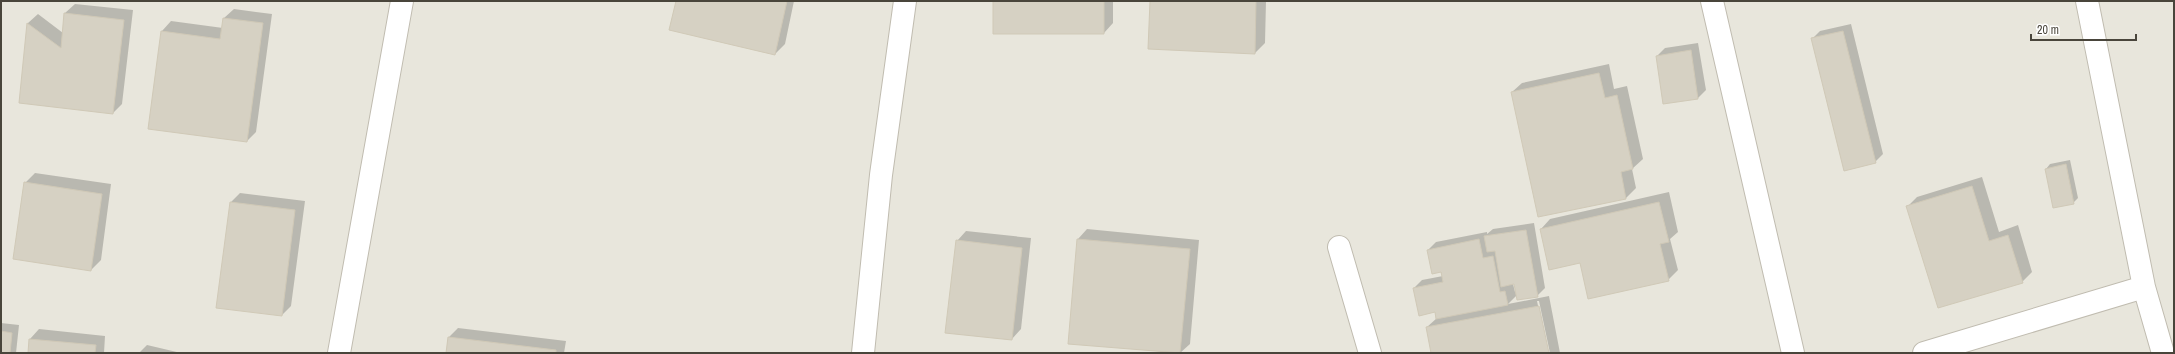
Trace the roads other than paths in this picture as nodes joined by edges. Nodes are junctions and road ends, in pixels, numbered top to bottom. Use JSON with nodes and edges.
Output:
{"nodes":[{"id":1,"x":402,"y":1,"type":"edge"},
{"id":2,"x":905,"y":1,"type":"edge"},
{"id":3,"x":1712,"y":1,"type":"edge"},
{"id":4,"x":2087,"y":1,"type":"edge"},
{"id":5,"x":1339,"y":247,"type":"dead end"},
{"id":6,"x":2144,"y":288,"type":"junction"},
{"id":7,"x":339,"y":353,"type":"edge"},
{"id":8,"x":863,"y":353,"type":"edge"},
{"id":9,"x":1370,"y":353,"type":"edge"},
{"id":10,"x":1793,"y":353,"type":"edge"},
{"id":11,"x":1924,"y":353,"type":"edge"},
{"id":12,"x":2163,"y":353,"type":"edge"}],
"edges":[{"from":1,"to":7,"type":"street"},
{"from":2,"to":8,"type":"street"},
{"from":3,"to":10,"type":"street"},
{"from":4,"to":6,"type":"street"},
{"from":5,"to":9,"type":"street"},
{"from":6,"to":11,"type":"street"},
{"from":6,"to":12,"type":"street"}]}
